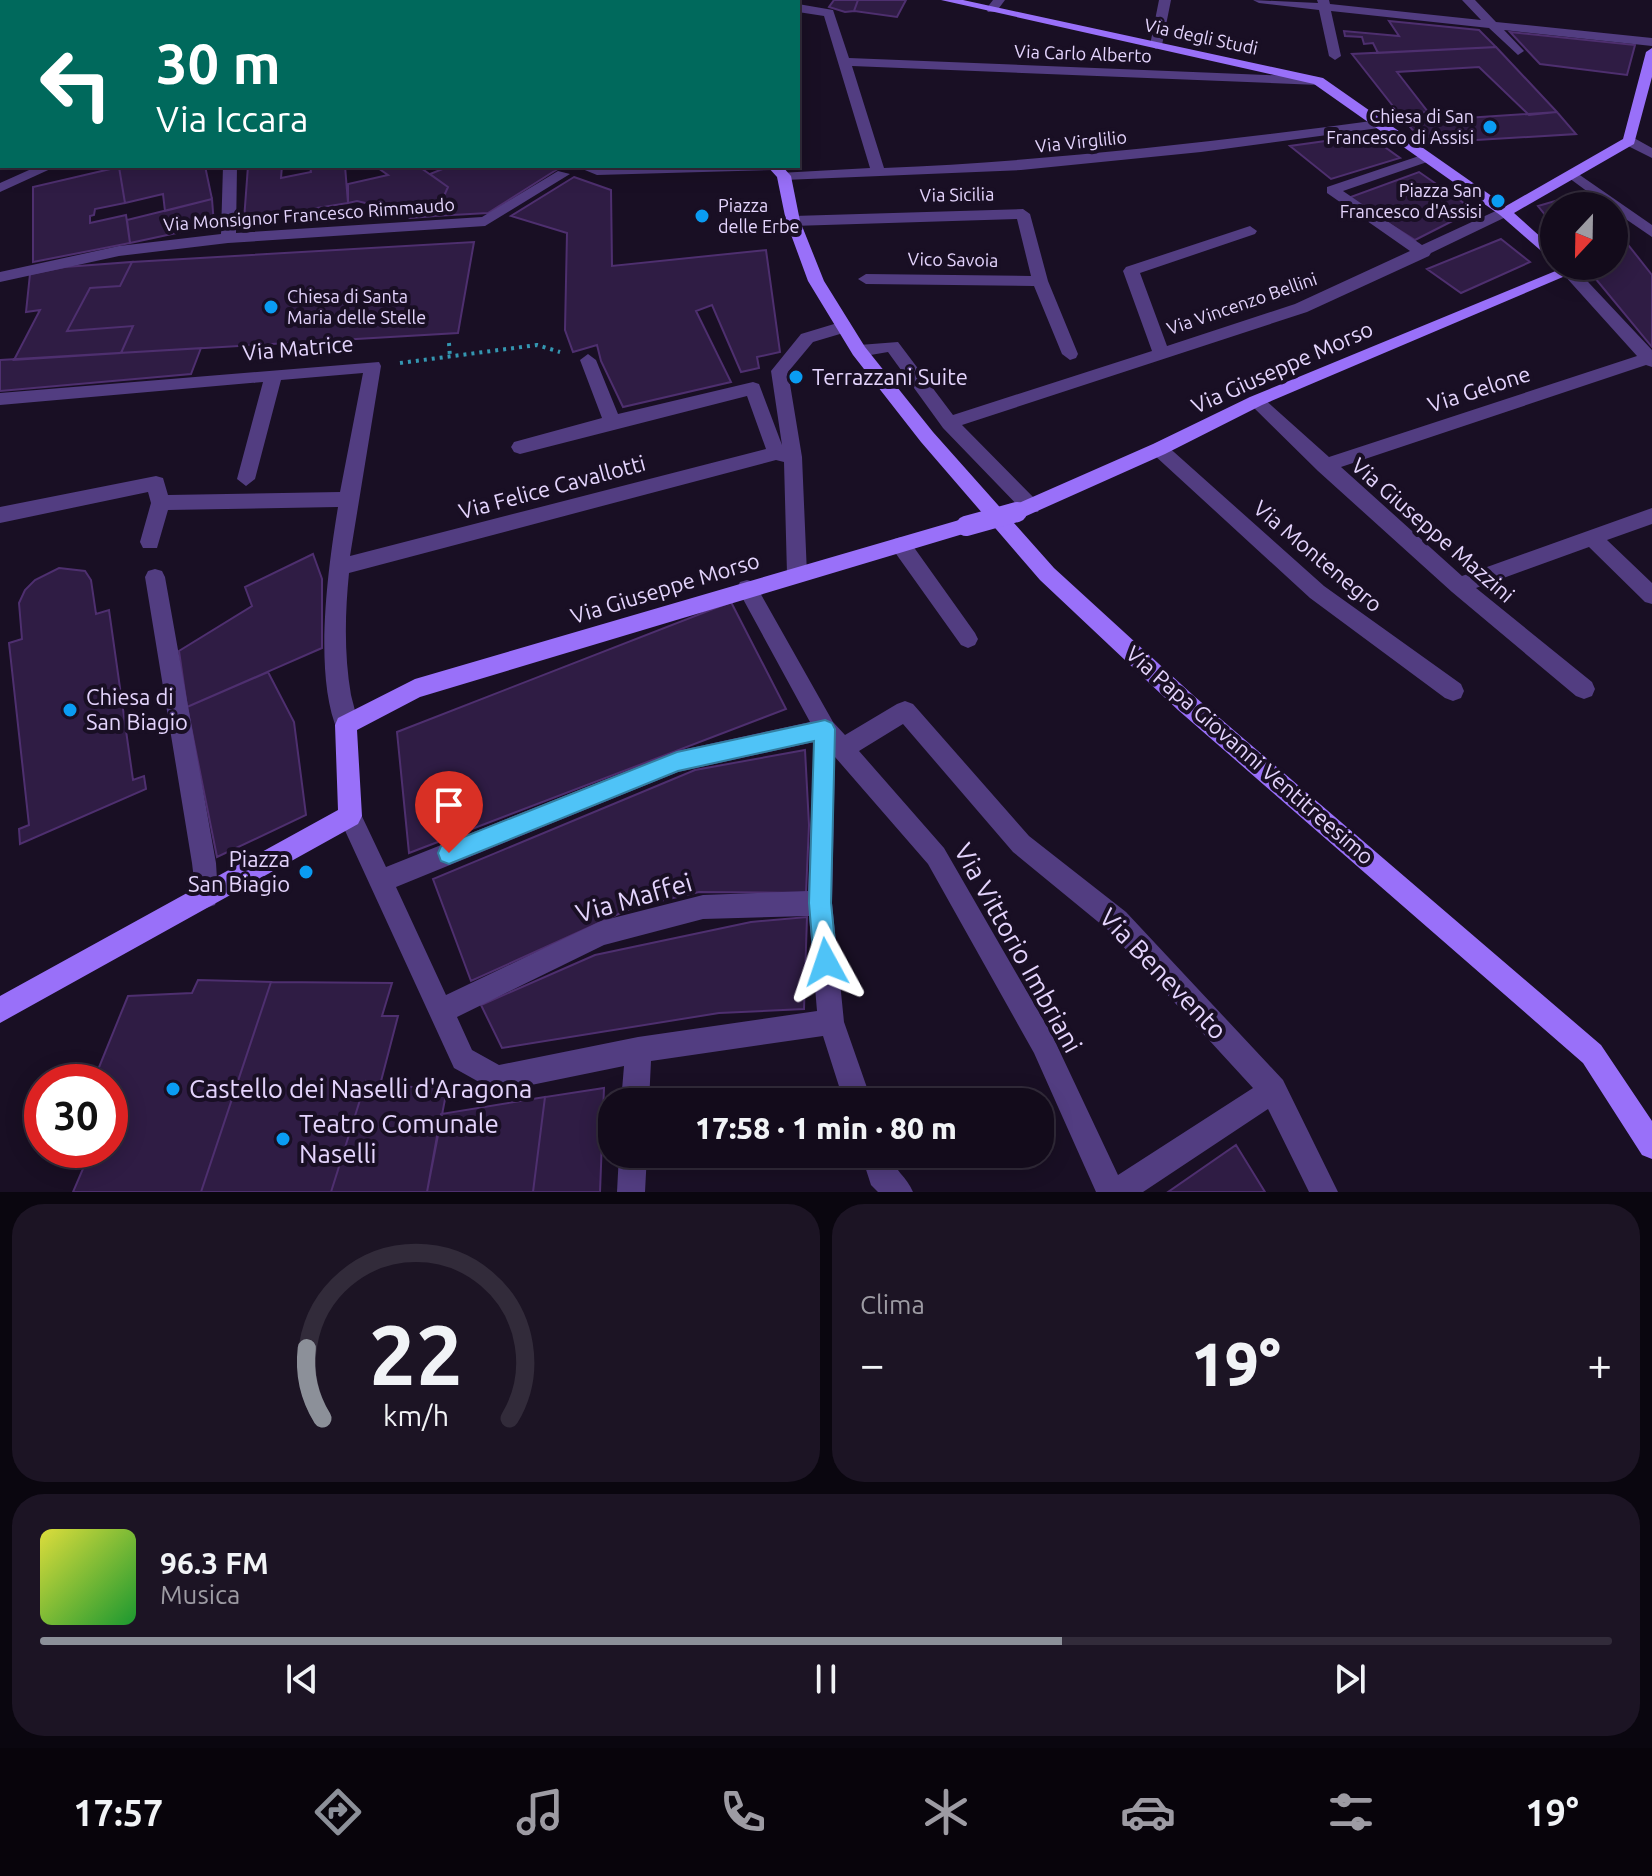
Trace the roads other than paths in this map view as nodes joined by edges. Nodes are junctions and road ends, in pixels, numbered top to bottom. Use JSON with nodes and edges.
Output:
{"nodes":[{"id":1,"x":947,"y":0,"type":"edge"},
{"id":2,"x":1165,"y":0,"type":"edge"},
{"id":3,"x":1259,"y":0,"type":"edge"},
{"id":4,"x":1468,"y":0,"type":"edge"},
{"id":5,"x":1324,"y":3,"type":"edge"},
{"id":6,"x":996,"y":4,"type":"edge"},
{"id":7,"x":800,"y":8,"type":"edge"},
{"id":8,"x":1491,"y":24,"type":"junction"},
{"id":9,"x":1652,"y":42,"type":"edge"},
{"id":10,"x":1156,"y":45,"type":"junction"},
{"id":11,"x":1518,"y":51,"type":"dead end"},
{"id":12,"x":1652,"y":52,"type":"edge"},
{"id":13,"x":1335,"y":56,"type":"dead end"},
{"id":14,"x":847,"y":62,"type":"junction"},
{"id":15,"x":1650,"y":71,"type":"edge"},
{"id":16,"x":1318,"y":81,"type":"junction"},
{"id":17,"x":1379,"y":124,"type":"junction"},
{"id":18,"x":1629,"y":141,"type":"junction"},
{"id":19,"x":1652,"y":154,"type":"edge"},
{"id":20,"x":1425,"y":158,"type":"junction"},
{"id":21,"x":44,"y":168,"type":"edge"},
{"id":22,"x":230,"y":168,"type":"edge"},
{"id":23,"x":588,"y":168,"type":"edge"},
{"id":24,"x":778,"y":170,"type":"edge"},
{"id":25,"x":878,"y":172,"type":"junction"},
{"id":26,"x":563,"y":174,"type":"dead end"},
{"id":27,"x":1574,"y":175,"type":"junction"},
{"id":28,"x":0,"y":188,"type":"edge"},
{"id":29,"x":1505,"y":212,"type":"junction"},
{"id":30,"x":793,"y":221,"type":"junction"},
{"id":31,"x":1250,"y":231,"type":"dead end"},
{"id":32,"x":1652,"y":232,"type":"edge"},
{"id":33,"x":228,"y":238,"type":"junction"},
{"id":34,"x":1540,"y":244,"type":"edge"},
{"id":35,"x":1424,"y":253,"type":"junction"},
{"id":36,"x":0,"y":277,"type":"edge"},
{"id":37,"x":866,"y":279,"type":"dead end"},
{"id":38,"x":1540,"y":279,"type":"edge"},
{"id":39,"x":1577,"y":280,"type":"edge"},
{"id":40,"x":1040,"y":281,"type":"junction"},
{"id":41,"x":844,"y":327,"type":"junction"},
{"id":42,"x":859,"y":351,"type":"junction"},
{"id":43,"x":1161,"y":352,"type":"junction"},
{"id":44,"x":1070,"y":354,"type":"dead end"},
{"id":45,"x":588,"y":360,"type":"road end"},
{"id":46,"x":1650,"y":360,"type":"edge"},
{"id":47,"x":274,"y":374,"type":"junction"},
{"id":48,"x":0,"y":399,"type":"edge"},
{"id":49,"x":1256,"y":401,"type":"junction"},
{"id":50,"x":612,"y":422,"type":"junction"},
{"id":51,"x":949,"y":423,"type":"junction"},
{"id":52,"x":520,"y":447,"type":"dead end"},
{"id":53,"x":1159,"y":449,"type":"junction"},
{"id":54,"x":785,"y":455,"type":"junction"},
{"id":55,"x":1324,"y":466,"type":"junction"},
{"id":56,"x":246,"y":479,"type":"dead end"},
{"id":57,"x":349,"y":499,"type":"junction"},
{"id":58,"x":160,"y":503,"type":"junction"},
{"id":59,"x":1024,"y":510,"type":"junction"},
{"id":60,"x":0,"y":515,"type":"edge"},
{"id":61,"x":1652,"y":516,"type":"edge"},
{"id":62,"x":1592,"y":538,"type":"junction"},
{"id":63,"x":150,"y":542,"type":"dead end"},
{"id":64,"x":901,"y":545,"type":"junction"},
{"id":65,"x":340,"y":567,"type":"junction"},
{"id":66,"x":797,"y":574,"type":"junction"},
{"id":67,"x":155,"y":577,"type":"dead end"},
{"id":68,"x":1459,"y":586,"type":"junction"},
{"id":69,"x":747,"y":588,"type":"junction"},
{"id":70,"x":1652,"y":596,"type":"edge"},
{"id":71,"x":968,"y":639,"type":"dead end"},
{"id":72,"x":1584,"y":689,"type":"dead end"},
{"id":73,"x":1453,"y":691,"type":"dead end"},
{"id":74,"x":346,"y":725,"type":"junction"},
{"id":75,"x":825,"y":729,"type":"junction"},
{"id":76,"x":842,"y":749,"type":"junction"},
{"id":77,"x":350,"y":816,"type":"junction"},
{"id":78,"x":381,"y":881,"type":"junction"},
{"id":79,"x":206,"y":896,"type":"junction"},
{"id":80,"x":820,"y":903,"type":"junction"},
{"id":81,"x":0,"y":1010,"type":"edge"},
{"id":82,"x":441,"y":1011,"type":"junction"},
{"id":83,"x":831,"y":1022,"type":"junction"},
{"id":84,"x":638,"y":1050,"type":"junction"},
{"id":85,"x":636,"y":1088,"type":"edge"},
{"id":86,"x":853,"y":1088,"type":"edge"},
{"id":87,"x":1273,"y":1090,"type":"junction"},
{"id":88,"x":1652,"y":1145,"type":"edge"},
{"id":89,"x":632,"y":1168,"type":"edge"},
{"id":90,"x":879,"y":1168,"type":"edge"},
{"id":91,"x":631,"y":1192,"type":"edge"},
{"id":92,"x":899,"y":1192,"type":"edge"},
{"id":93,"x":1111,"y":1192,"type":"edge"},
{"id":94,"x":1118,"y":1192,"type":"edge"},
{"id":95,"x":1324,"y":1192,"type":"edge"}],
"edges":[{"from":1,"to":6,"type":"street","name":"Via degli Studi"},
{"from":2,"to":10,"type":"street"},
{"from":3,"to":5,"type":"street"},
{"from":4,"to":8,"type":"street"},
{"from":5,"to":8,"type":"street"},
{"from":5,"to":13,"type":"street"},
{"from":6,"to":10,"type":"street","name":"Via degli Studi"},
{"from":7,"to":14,"type":"street"},
{"from":8,"to":9,"type":"street"},
{"from":8,"to":11,"type":"street"},
{"from":10,"to":16,"type":"street","name":"Via degli Studi"},
{"from":12,"to":15,"type":"street"},
{"from":14,"to":16,"type":"street","name":"Via Carlo Alberto"},
{"from":14,"to":25,"type":"street"},
{"from":15,"to":18,"type":"street"},
{"from":16,"to":17,"type":"street","name":"Via degli Studi"},
{"from":17,"to":20,"type":"street","name":"Via degli Studi"},
{"from":17,"to":25,"type":"street","name":"Via Virglilio"},
{"from":18,"to":19,"type":"street"},
{"from":18,"to":27,"type":"street"},
{"from":20,"to":29,"type":"street","name":"Via degli Studi"},
{"from":20,"to":35,"type":"street"},
{"from":21,"to":28,"type":"street"},
{"from":22,"to":33,"type":"street"},
{"from":23,"to":24,"type":"street"},
{"from":24,"to":25,"type":"street","name":"Via Virglilio"},
{"from":24,"to":30,"type":"street","name":"Via Papa Giovanni Ventitreesimo"},
{"from":26,"to":33,"type":"street","name":"Via Monsignor Francesco Rimmaudo"},
{"from":27,"to":29,"type":"street"},
{"from":27,"to":32,"type":"street"},
{"from":29,"to":34,"type":"street","name":"Via degli Studi"},
{"from":29,"to":35,"type":"street","name":"Via Vincenzo Bellini"},
{"from":30,"to":40,"type":"street","name":"Via Sicilia"},
{"from":30,"to":41,"type":"street","name":"Via Papa Giovanni Ventitreesimo"},
{"from":31,"to":43,"type":"street","name":"Via Vincenzo Bellini"},
{"from":33,"to":36,"type":"street","name":"Via Monsignor Francesco Rimmaudo"},
{"from":35,"to":43,"type":"street","name":"Via Vincenzo Bellini"},
{"from":37,"to":40,"type":"street","name":"Vico Savoia"},
{"from":38,"to":49,"type":"street","name":"Via Giuseppe Morso"},
{"from":39,"to":46,"type":"street"},
{"from":40,"to":44,"type":"street","name":"Via Sicilia"},
{"from":41,"to":42,"type":"street","name":"Via Papa Giovanni Ventitreesimo"},
{"from":41,"to":54,"type":"street"},
{"from":42,"to":51,"type":"street"},
{"from":42,"to":88,"type":"street","name":"Via Papa Giovanni Ventitreesimo"},
{"from":43,"to":51,"type":"street","name":"Via Vincenzo Bellini"},
{"from":45,"to":50,"type":"street"},
{"from":46,"to":55,"type":"street","name":"Via Gelone"},
{"from":47,"to":48,"type":"street","name":"Via Matrice"},
{"from":47,"to":56,"type":"street"},
{"from":47,"to":57,"type":"street","name":"Via Matrice"},
{"from":49,"to":53,"type":"street","name":"Via Giuseppe Morso"},
{"from":49,"to":55,"type":"street","name":"Via Giuseppe Mazzini"},
{"from":50,"to":52,"type":"street"},
{"from":50,"to":54,"type":"street"},
{"from":51,"to":59,"type":"street"},
{"from":53,"to":59,"type":"street","name":"Via Giuseppe Morso"},
{"from":53,"to":73,"type":"street","name":"Via Montenegro"},
{"from":54,"to":65,"type":"street","name":"Via Felice Cavallotti"},
{"from":54,"to":66,"type":"street"},
{"from":55,"to":68,"type":"street","name":"Via Giuseppe Mazzini"},
{"from":57,"to":58,"type":"street"},
{"from":57,"to":65,"type":"street"},
{"from":58,"to":60,"type":"street"},
{"from":58,"to":63,"type":"street"},
{"from":59,"to":64,"type":"street","name":"Via Giuseppe Morso","bridge":true},
{"from":61,"to":62,"type":"street"},
{"from":62,"to":68,"type":"street"},
{"from":62,"to":70,"type":"street"},
{"from":64,"to":66,"type":"street","name":"Via Giuseppe Morso"},
{"from":64,"to":71,"type":"street"},
{"from":65,"to":74,"type":"street"},
{"from":66,"to":69,"type":"street","name":"Via Giuseppe Morso"},
{"from":67,"to":79,"type":"street"},
{"from":68,"to":72,"type":"street","name":"Via Giuseppe Mazzini"},
{"from":69,"to":74,"type":"street","name":"Via Giuseppe Morso"},
{"from":69,"to":75,"type":"street","name":"Via Vittorio Imbriani"},
{"from":74,"to":77,"type":"street"},
{"from":75,"to":76,"type":"street","name":"Via Vittorio Imbriani"},
{"from":75,"to":78,"type":"street"},
{"from":75,"to":80,"type":"street"},
{"from":76,"to":87,"type":"street","name":"Via Benevento"},
{"from":76,"to":93,"type":"street","name":"Via Vittorio Imbriani"},
{"from":77,"to":78,"type":"street"},
{"from":77,"to":79,"type":"street"},
{"from":78,"to":82,"type":"street"},
{"from":79,"to":81,"type":"street"},
{"from":80,"to":82,"type":"street","name":"Via Maffei"},
{"from":80,"to":83,"type":"street"},
{"from":82,"to":84,"type":"street"},
{"from":83,"to":84,"type":"street"},
{"from":83,"to":86,"type":"street"},
{"from":84,"to":85,"type":"street"},
{"from":87,"to":94,"type":"street"},
{"from":87,"to":95,"type":"street"},
{"from":89,"to":91,"type":"street"},
{"from":90,"to":92,"type":"street"}]}
